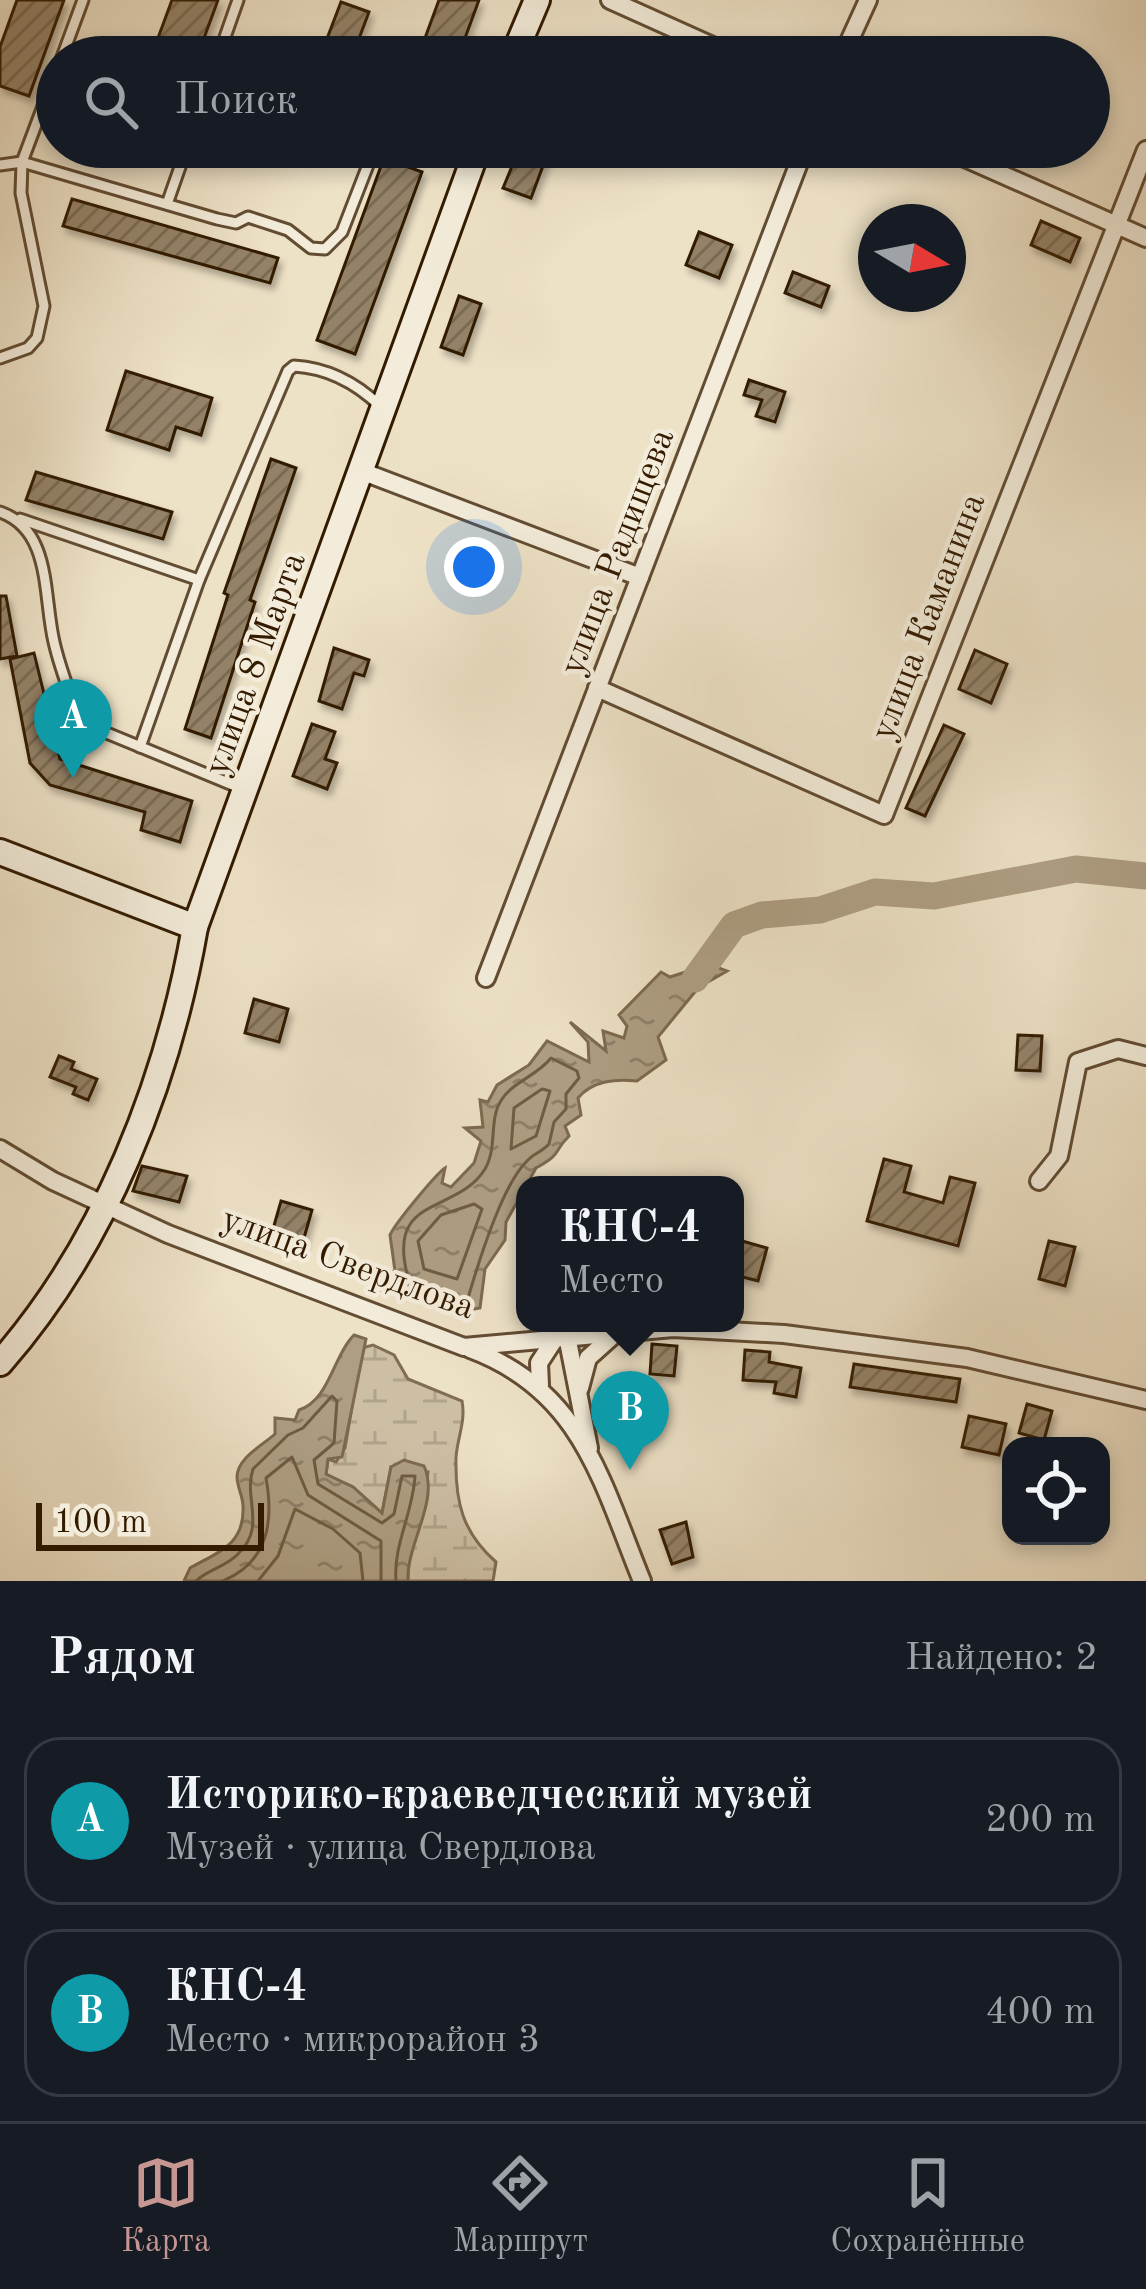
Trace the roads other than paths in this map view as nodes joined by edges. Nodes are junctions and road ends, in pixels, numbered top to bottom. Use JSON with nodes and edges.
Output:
{"nodes":[{"id":1,"x":83,"y":0,"type":"edge"},
{"id":2,"x":238,"y":0,"type":"edge"},
{"id":3,"x":537,"y":0,"type":"edge"},
{"id":4,"x":610,"y":0,"type":"edge"},
{"id":5,"x":868,"y":0,"type":"edge"},
{"id":6,"x":70,"y":36,"type":"edge"},
{"id":7,"x":225,"y":36,"type":"edge"},
{"id":8,"x":522,"y":36,"type":"edge"},
{"id":9,"x":690,"y":36,"type":"edge"},
{"id":10,"x":852,"y":36,"type":"edge"},
{"id":11,"x":36,"y":125,"type":"edge"},
{"id":12,"x":1146,"y":150,"type":"edge"},
{"id":13,"x":22,"y":162,"type":"junction"},
{"id":14,"x":0,"y":165,"type":"edge"},
{"id":15,"x":36,"y":166,"type":"edge"},
{"id":16,"x":43,"y":168,"type":"edge"},
{"id":17,"x":180,"y":168,"type":"edge"},
{"id":18,"x":367,"y":168,"type":"edge"},
{"id":19,"x":470,"y":168,"type":"edge"},
{"id":20,"x":797,"y":168,"type":"edge"},
{"id":21,"x":987,"y":168,"type":"edge"},
{"id":22,"x":167,"y":204,"type":"junction"},
{"id":23,"x":1114,"y":224,"type":"junction"},
{"id":24,"x":1146,"y":238,"type":"edge"},
{"id":25,"x":0,"y":358,"type":"edge"},
{"id":26,"x":383,"y":409,"type":"junction"},
{"id":27,"x":361,"y":471,"type":"junction"},
{"id":28,"x":0,"y":512,"type":"edge"},
{"id":29,"x":20,"y":519,"type":"junction"},
{"id":30,"x":640,"y":577,"type":"junction"},
{"id":31,"x":199,"y":580,"type":"junction"},
{"id":32,"x":598,"y":688,"type":"junction"},
{"id":33,"x":140,"y":747,"type":"junction"},
{"id":34,"x":246,"y":790,"type":"junction"},
{"id":35,"x":0,"y":852,"type":"edge"},
{"id":36,"x":195,"y":927,"type":"junction"},
{"id":37,"x":486,"y":979,"type":"dead end"},
{"id":38,"x":1146,"y":1056,"type":"edge"},
{"id":39,"x":0,"y":1149,"type":"edge"},
{"id":40,"x":1039,"y":1181,"type":"dead end"},
{"id":41,"x":104,"y":1206,"type":"junction"},
{"id":42,"x":608,"y":1332,"type":"edge"},
{"id":43,"x":618,"y":1332,"type":"edge"},
{"id":44,"x":724,"y":1332,"type":"edge"},
{"id":45,"x":562,"y":1336,"type":"junction"},
{"id":46,"x":464,"y":1346,"type":"junction"},
{"id":47,"x":0,"y":1363,"type":"edge"},
{"id":48,"x":540,"y":1385,"type":"junction"},
{"id":49,"x":578,"y":1394,"type":"junction"},
{"id":50,"x":1146,"y":1400,"type":"edge"},
{"id":51,"x":590,"y":1455,"type":"junction"},
{"id":52,"x":642,"y":1581,"type":"edge"}],
"edges":[{"from":1,"to":6,"type":"lane"},
{"from":2,"to":7,"type":"lane"},
{"from":3,"to":8,"type":"street"},
{"from":4,"to":9,"type":"street"},
{"from":5,"to":10,"type":"street"},
{"from":11,"to":13,"type":"lane"},
{"from":12,"to":23,"type":"street","name":"улица Каманина"},
{"from":13,"to":14,"type":"lane"},
{"from":13,"to":15,"type":"lane"},
{"from":13,"to":25,"type":"lane"},
{"from":16,"to":22,"type":"lane"},
{"from":17,"to":22,"type":"lane"},
{"from":18,"to":22,"type":"lane"},
{"from":19,"to":26,"type":"street","name":"улица 8 Марта"},
{"from":20,"to":30,"type":"street","name":"улица Радищева"},
{"from":21,"to":23,"type":"street"},
{"from":23,"to":24,"type":"street"},
{"from":23,"to":32,"type":"street","name":"улица Каманина"},
{"from":26,"to":27,"type":"street","name":"улица 8 Марта"},
{"from":26,"to":31,"type":"lane"},
{"from":27,"to":30,"type":"street"},
{"from":27,"to":34,"type":"street","name":"улица 8 Марта"},
{"from":28,"to":29,"type":"lane"},
{"from":29,"to":31,"type":"lane"},
{"from":29,"to":33,"type":"lane"},
{"from":30,"to":32,"type":"street","name":"улица Радищева"},
{"from":31,"to":33,"type":"lane"},
{"from":32,"to":37,"type":"street","name":"улица Радищева"},
{"from":33,"to":34,"type":"lane"},
{"from":34,"to":36,"type":"street","name":"улица 8 Марта"},
{"from":35,"to":36,"type":"street"},
{"from":36,"to":41,"type":"street","name":"улица 8 Марта"},
{"from":38,"to":40,"type":"street"},
{"from":39,"to":41,"type":"street","name":"улица Свердлова"},
{"from":41,"to":46,"type":"street","name":"улица Свердлова"},
{"from":41,"to":47,"type":"street","name":"улица 8 Марта"},
{"from":42,"to":45,"type":"street","name":"улица Свердлова"},
{"from":43,"to":49,"type":"street"},
{"from":44,"to":50,"type":"street","name":"улица Свердлова"},
{"from":45,"to":46,"type":"street","name":"улица Свердлова"},
{"from":45,"to":48,"type":"street"},
{"from":45,"to":49,"type":"street"},
{"from":46,"to":48,"type":"street"},
{"from":48,"to":51,"type":"street"},
{"from":49,"to":51,"type":"street"},
{"from":51,"to":52,"type":"street"}]}
